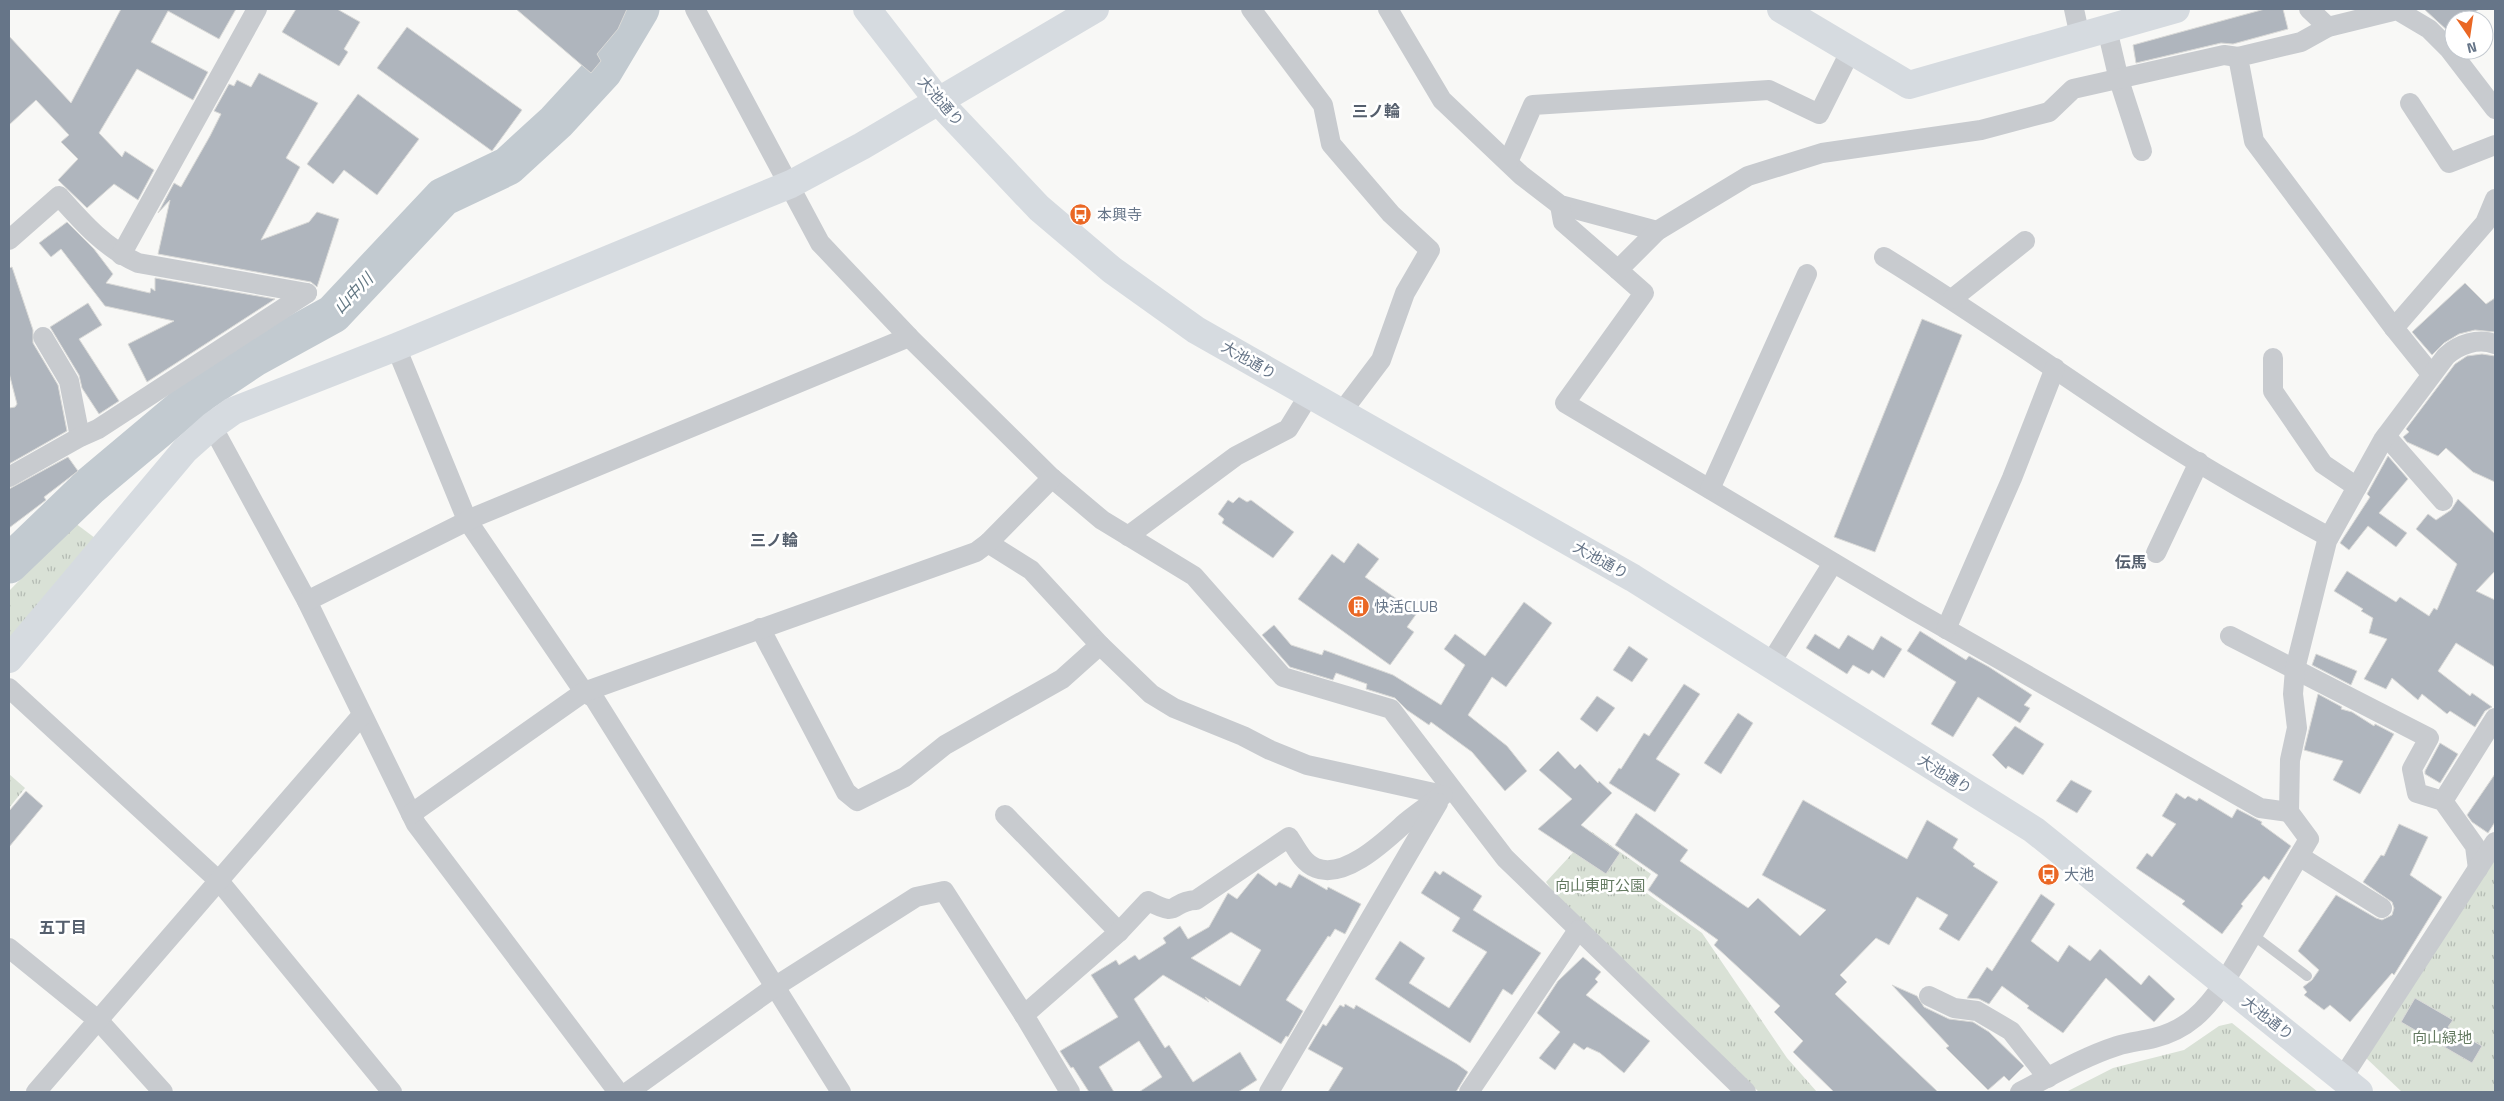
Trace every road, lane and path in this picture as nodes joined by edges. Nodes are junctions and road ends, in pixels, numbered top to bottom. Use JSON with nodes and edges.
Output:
{"nodes":[{"id":1,"x":257,"y":9,"type":"edge"},
{"id":2,"x":695,"y":9,"type":"edge"},
{"id":3,"x":1095,"y":9,"type":"edge"},
{"id":4,"x":1251,"y":9,"type":"edge"},
{"id":5,"x":1388,"y":9,"type":"edge"},
{"id":6,"x":1781,"y":9,"type":"edge"},
{"id":7,"x":2074,"y":9,"type":"edge"},
{"id":8,"x":2176,"y":9,"type":"edge"},
{"id":9,"x":2309,"y":9,"type":"edge"},
{"id":10,"x":874,"y":12,"type":"edge"},
{"id":11,"x":2328,"y":27,"type":"junction"},
{"id":12,"x":2107,"y":29,"type":"junction"},
{"id":13,"x":2080,"y":37,"type":"junction"},
{"id":14,"x":1851,"y":50,"type":"junction"},
{"id":15,"x":2238,"y":57,"type":"junction"},
{"id":16,"x":2119,"y":80,"type":"junction"},
{"id":17,"x":939,"y":102,"type":"junction"},
{"id":18,"x":2410,"y":103,"type":"dead end"},
{"id":19,"x":2495,"y":109,"type":"edge"},
{"id":20,"x":2495,"y":145,"type":"edge"},
{"id":21,"x":2142,"y":152,"type":"dead end"},
{"id":22,"x":1508,"y":162,"type":"junction"},
{"id":23,"x":791,"y":184,"type":"junction"},
{"id":24,"x":2495,"y":199,"type":"edge"},
{"id":25,"x":1560,"y":205,"type":"junction"},
{"id":26,"x":1657,"y":231,"type":"junction"},
{"id":27,"x":9,"y":240,"type":"edge"},
{"id":28,"x":2024,"y":241,"type":"dead end"},
{"id":29,"x":121,"y":255,"type":"junction"},
{"id":30,"x":1884,"y":257,"type":"dead end"},
{"id":31,"x":1618,"y":270,"type":"junction"},
{"id":32,"x":1808,"y":274,"type":"dead end"},
{"id":33,"x":1952,"y":299,"type":"junction"},
{"id":34,"x":2394,"y":328,"type":"junction"},
{"id":35,"x":43,"y":337,"type":"dead end"},
{"id":36,"x":909,"y":337,"type":"junction"},
{"id":37,"x":2495,"y":344,"type":"edge"},
{"id":38,"x":396,"y":347,"type":"junction"},
{"id":39,"x":2273,"y":358,"type":"dead end"},
{"id":40,"x":2055,"y":368,"type":"junction"},
{"id":41,"x":2431,"y":374,"type":"junction"},
{"id":42,"x":1309,"y":395,"type":"junction"},
{"id":43,"x":1340,"y":413,"type":"junction"},
{"id":44,"x":212,"y":426,"type":"junction"},
{"id":45,"x":80,"y":436,"type":"junction"},
{"id":46,"x":2386,"y":436,"type":"junction"},
{"id":47,"x":2199,"y":462,"type":"junction"},
{"id":48,"x":9,"y":477,"type":"edge"},
{"id":49,"x":1052,"y":478,"type":"junction"},
{"id":50,"x":2357,"y":487,"type":"junction"},
{"id":51,"x":1710,"y":489,"type":"junction"},
{"id":52,"x":2443,"y":501,"type":"dead end"},
{"id":53,"x":467,"y":520,"type":"junction"},
{"id":54,"x":1128,"y":536,"type":"junction"},
{"id":55,"x":2329,"y":537,"type":"junction"},
{"id":56,"x":988,"y":544,"type":"junction"},
{"id":57,"x":2156,"y":553,"type":"dead end"},
{"id":58,"x":1833,"y":562,"type":"junction"},
{"id":59,"x":307,"y":601,"type":"junction"},
{"id":60,"x":760,"y":628,"type":"junction"},
{"id":61,"x":1946,"y":629,"type":"junction"},
{"id":62,"x":2230,"y":636,"type":"dead end"},
{"id":63,"x":1100,"y":645,"type":"junction"},
{"id":64,"x":9,"y":659,"type":"edge"},
{"id":65,"x":1770,"y":664,"type":"junction"},
{"id":66,"x":2295,"y":669,"type":"junction"},
{"id":67,"x":9,"y":688,"type":"edge"},
{"id":68,"x":584,"y":692,"type":"junction"},
{"id":69,"x":362,"y":715,"type":"junction"},
{"id":70,"x":2495,"y":718,"type":"edge"},
{"id":71,"x":1451,"y":797,"type":"junction"},
{"id":72,"x":2443,"y":801,"type":"junction"},
{"id":73,"x":2288,"y":812,"type":"junction"},
{"id":74,"x":411,"y":814,"type":"junction"},
{"id":75,"x":1005,"y":815,"type":"dead end"},
{"id":76,"x":2495,"y":842,"type":"edge"},
{"id":77,"x":2299,"y":856,"type":"junction"},
{"id":78,"x":2478,"y":869,"type":"junction"},
{"id":79,"x":219,"y":881,"type":"junction"},
{"id":80,"x":2382,"y":908,"type":"dead end"},
{"id":81,"x":1578,"y":930,"type":"junction"},
{"id":82,"x":1119,"y":932,"type":"junction"},
{"id":83,"x":2253,"y":934,"type":"junction"},
{"id":84,"x":9,"y":948,"type":"edge"},
{"id":85,"x":2307,"y":976,"type":"dead end"},
{"id":86,"x":2224,"y":983,"type":"junction"},
{"id":87,"x":776,"y":986,"type":"junction"},
{"id":88,"x":1929,"y":996,"type":"dead end"},
{"id":89,"x":1024,"y":1016,"type":"junction"},
{"id":90,"x":98,"y":1021,"type":"junction"},
{"id":91,"x":2048,"y":1078,"type":"junction"},
{"id":92,"x":2351,"y":1085,"type":"edge"},
{"id":93,"x":1742,"y":1091,"type":"edge"},
{"id":94,"x":36,"y":1092,"type":"edge"},
{"id":95,"x":163,"y":1092,"type":"edge"},
{"id":96,"x":392,"y":1092,"type":"edge"},
{"id":97,"x":618,"y":1092,"type":"edge"},
{"id":98,"x":628,"y":1092,"type":"edge"},
{"id":99,"x":841,"y":1092,"type":"edge"},
{"id":100,"x":1070,"y":1092,"type":"edge"},
{"id":101,"x":1269,"y":1092,"type":"edge"},
{"id":102,"x":1470,"y":1092,"type":"edge"},
{"id":103,"x":2020,"y":1092,"type":"edge"}],
"edges":[{"from":1,"to":29,"type":"street"},
{"from":2,"to":23,"type":"street"},
{"from":3,"to":17,"type":"street"},
{"from":4,"to":43,"type":"street"},
{"from":5,"to":22,"type":"street"},
{"from":6,"to":14,"type":"street"},
{"from":7,"to":13,"type":"street"},
{"from":8,"to":12,"type":"street"},
{"from":9,"to":11,"type":"street"},
{"from":10,"to":17,"type":"street","name":"大池通り"},
{"from":11,"to":15,"type":"street"},
{"from":11,"to":19,"type":"street"},
{"from":12,"to":13,"type":"street"},
{"from":12,"to":16,"type":"street"},
{"from":13,"to":14,"type":"street"},
{"from":14,"to":22,"type":"street"},
{"from":15,"to":16,"type":"street"},
{"from":15,"to":34,"type":"street"},
{"from":16,"to":21,"type":"street"},
{"from":16,"to":26,"type":"street"},
{"from":17,"to":23,"type":"street"},
{"from":17,"to":42,"type":"street","name":"大池通り"},
{"from":18,"to":20,"type":"street"},
{"from":22,"to":25,"type":"street"},
{"from":23,"to":36,"type":"street"},
{"from":23,"to":38,"type":"street"},
{"from":24,"to":34,"type":"street"},
{"from":25,"to":26,"type":"street"},
{"from":25,"to":31,"type":"street"},
{"from":26,"to":31,"type":"street"},
{"from":27,"to":29,"type":"street"},
{"from":28,"to":33,"type":"street"},
{"from":29,"to":45,"type":"street"},
{"from":30,"to":33,"type":"street"},
{"from":31,"to":51,"type":"street"},
{"from":32,"to":51,"type":"street"},
{"from":33,"to":40,"type":"street"},
{"from":34,"to":41,"type":"street"},
{"from":35,"to":45,"type":"street"},
{"from":36,"to":49,"type":"street"},
{"from":36,"to":53,"type":"street"},
{"from":37,"to":41,"type":"street"},
{"from":38,"to":44,"type":"street"},
{"from":38,"to":53,"type":"street"},
{"from":39,"to":50,"type":"street"},
{"from":40,"to":47,"type":"street"},
{"from":40,"to":61,"type":"street"},
{"from":41,"to":46,"type":"street"},
{"from":42,"to":43,"type":"street","name":"大池通り"},
{"from":42,"to":54,"type":"street"},
{"from":43,"to":65,"type":"street","name":"大池通り"},
{"from":44,"to":59,"type":"street"},
{"from":44,"to":64,"type":"street"},
{"from":45,"to":48,"type":"street"},
{"from":46,"to":50,"type":"street"},
{"from":46,"to":52,"type":"street"},
{"from":47,"to":55,"type":"street"},
{"from":47,"to":57,"type":"street"},
{"from":49,"to":54,"type":"street"},
{"from":49,"to":56,"type":"street"},
{"from":50,"to":55,"type":"street"},
{"from":51,"to":58,"type":"street"},
{"from":53,"to":59,"type":"street"},
{"from":53,"to":68,"type":"street"},
{"from":54,"to":71,"type":"street"},
{"from":55,"to":66,"type":"street"},
{"from":56,"to":60,"type":"street"},
{"from":56,"to":63,"type":"street"},
{"from":58,"to":61,"type":"street"},
{"from":58,"to":65,"type":"street"},
{"from":59,"to":69,"type":"street"},
{"from":60,"to":63,"type":"street"},
{"from":60,"to":68,"type":"street"},
{"from":61,"to":73,"type":"street"},
{"from":62,"to":66,"type":"street"},
{"from":63,"to":71,"type":"street"},
{"from":65,"to":86,"type":"street","name":"大池通り"},
{"from":66,"to":72,"type":"street"},
{"from":66,"to":73,"type":"street"},
{"from":67,"to":79,"type":"street"},
{"from":68,"to":74,"type":"street"},
{"from":68,"to":87,"type":"street"},
{"from":69,"to":74,"type":"street"},
{"from":69,"to":79,"type":"street"},
{"from":70,"to":72,"type":"street"},
{"from":71,"to":81,"type":"street"},
{"from":71,"to":82,"type":"street"},
{"from":71,"to":101,"type":"street"},
{"from":72,"to":78,"type":"street"},
{"from":73,"to":77,"type":"street"},
{"from":74,"to":97,"type":"street"},
{"from":75,"to":82,"type":"street"},
{"from":76,"to":78,"type":"street"},
{"from":77,"to":80,"type":"street"},
{"from":77,"to":83,"type":"street"},
{"from":78,"to":92,"type":"street"},
{"from":79,"to":90,"type":"street"},
{"from":79,"to":96,"type":"street"},
{"from":81,"to":93,"type":"street"},
{"from":81,"to":102,"type":"street"},
{"from":82,"to":89,"type":"street"},
{"from":83,"to":85,"type":"lane"},
{"from":83,"to":86,"type":"street"},
{"from":84,"to":90,"type":"street"},
{"from":86,"to":91,"type":"street"},
{"from":86,"to":92,"type":"street","name":"大池通り"},
{"from":87,"to":89,"type":"street"},
{"from":87,"to":98,"type":"street"},
{"from":87,"to":99,"type":"street"},
{"from":88,"to":91,"type":"street"},
{"from":89,"to":100,"type":"street"},
{"from":90,"to":94,"type":"street"},
{"from":90,"to":95,"type":"street"},
{"from":91,"to":103,"type":"street"}]}
